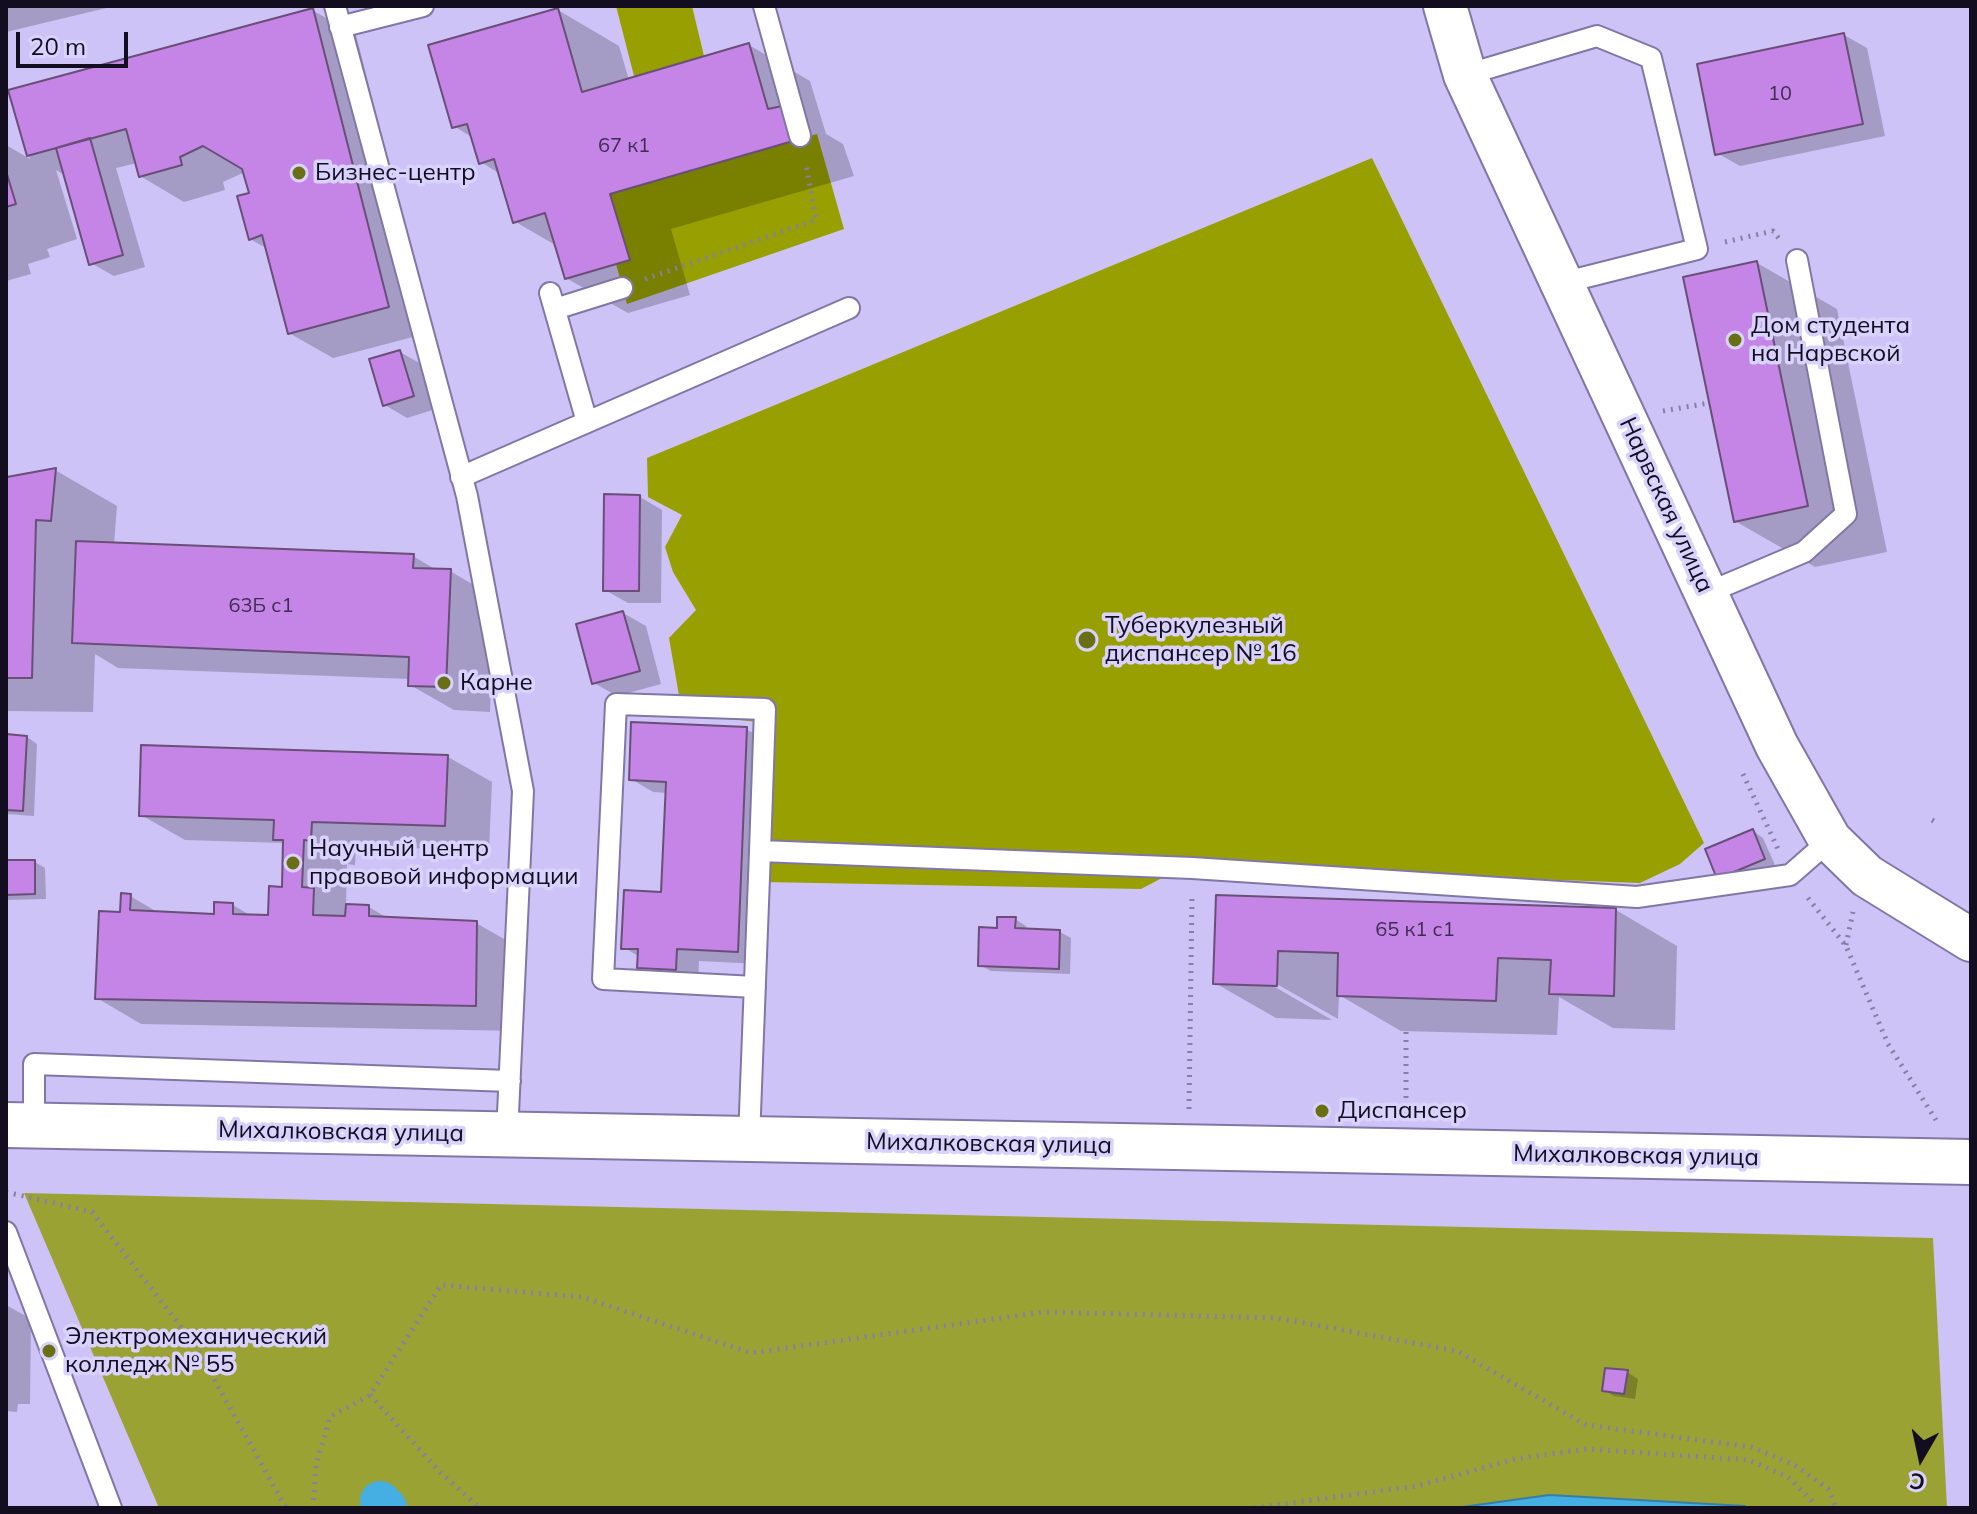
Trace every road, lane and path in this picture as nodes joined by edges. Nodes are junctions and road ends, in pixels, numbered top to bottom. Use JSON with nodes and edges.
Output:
{"nodes":[{"id":1,"x":335,"y":6,"type":"edge"},
{"id":2,"x":423,"y":6,"type":"edge"},
{"id":3,"x":764,"y":6,"type":"edge"},
{"id":4,"x":1445,"y":6,"type":"edge"},
{"id":5,"x":340,"y":27,"type":"junction"},
{"id":6,"x":1465,"y":75,"type":"junction"},
{"id":7,"x":800,"y":136,"type":"joint"},
{"id":8,"x":1773,"y":231,"type":"dead end"},
{"id":9,"x":1697,"y":249,"type":"junction"},
{"id":10,"x":1797,"y":260,"type":"dead end"},
{"id":11,"x":1562,"y":283,"type":"junction"},
{"id":12,"x":622,"y":288,"type":"joint"},
{"id":13,"x":849,"y":308,"type":"dead end"},
{"id":14,"x":1709,"y":403,"type":"dead end"},
{"id":15,"x":1658,"y":412,"type":"dead end"},
{"id":16,"x":587,"y":422,"type":"junction"},
{"id":17,"x":461,"y":477,"type":"junction"},
{"id":18,"x":1707,"y":593,"type":"junction"},
{"id":19,"x":1932,"y":820,"type":"dead end"},
{"id":20,"x":1939,"y":824,"type":"dead end"},
{"id":21,"x":1830,"y":840,"type":"junction"},
{"id":22,"x":760,"y":851,"type":"junction"},
{"id":23,"x":1192,"y":868,"type":"junction"},
{"id":24,"x":1971,"y":940,"type":"edge"},
{"id":25,"x":755,"y":987,"type":"junction"},
{"id":26,"x":1406,"y":1032,"type":"dead end"},
{"id":27,"x":510,"y":1081,"type":"junction"},
{"id":28,"x":1189,"y":1110,"type":"dead end"},
{"id":29,"x":1406,"y":1114,"type":"dead end"},
{"id":30,"x":20,"y":1125,"type":"edge"},
{"id":31,"x":507,"y":1135,"type":"junction"},
{"id":32,"x":749,"y":1139,"type":"junction"},
{"id":33,"x":1971,"y":1162,"type":"edge"},
{"id":34,"x":6,"y":1192,"type":"edge"},
{"id":35,"x":6,"y":1232,"type":"edge"},
{"id":36,"x":10,"y":1252,"type":"edge"},
{"id":37,"x":370,"y":1395,"type":"junction"},
{"id":38,"x":111,"y":1508,"type":"edge"},
{"id":39,"x":286,"y":1508,"type":"edge"},
{"id":40,"x":313,"y":1508,"type":"edge"},
{"id":41,"x":480,"y":1508,"type":"edge"},
{"id":42,"x":1254,"y":1508,"type":"edge"},
{"id":43,"x":1815,"y":1508,"type":"edge"},
{"id":44,"x":1836,"y":1508,"type":"edge"}],
"edges":[{"from":1,"to":5,"type":"lane"},
{"from":2,"to":5,"type":"lane"},
{"from":3,"to":7,"type":"lane"},
{"from":4,"to":6,"type":"street","name":"Нарвская улица"},
{"from":5,"to":17,"type":"lane"},
{"from":6,"to":9,"type":"lane"},
{"from":6,"to":11,"type":"street","name":"Нарвская улица"},
{"from":7,"to":12,"type":"path"},
{"from":8,"to":9,"type":"path"},
{"from":9,"to":11,"type":"lane"},
{"from":10,"to":18,"type":"lane"},
{"from":11,"to":18,"type":"street","name":"Нарвская улица"},
{"from":12,"to":16,"type":"lane"},
{"from":13,"to":16,"type":"lane"},
{"from":14,"to":15,"type":"path"},
{"from":16,"to":17,"type":"lane"},
{"from":17,"to":27,"type":"lane"},
{"from":18,"to":21,"type":"street","name":"Нарвская улица"},
{"from":19,"to":20,"type":"path"},
{"from":21,"to":23,"type":"lane"},
{"from":21,"to":24,"type":"street","name":"Нарвская улица"},
{"from":22,"to":23,"type":"lane"},
{"from":22,"to":25,"type":"lane"},
{"from":22,"to":25,"type":"lane"},
{"from":23,"to":28,"type":"path"},
{"from":25,"to":32,"type":"lane"},
{"from":26,"to":29,"type":"path"},
{"from":27,"to":30,"type":"lane"},
{"from":27,"to":31,"type":"lane"},
{"from":30,"to":31,"type":"street","name":"Михалковская улица"},
{"from":31,"to":32,"type":"street","name":"Михалковская улица"},
{"from":32,"to":33,"type":"street","name":"Михалковская улица"},
{"from":34,"to":39,"type":"path"},
{"from":35,"to":36,"type":"lane"},
{"from":36,"to":38,"type":"lane"},
{"from":37,"to":40,"type":"path"},
{"from":37,"to":41,"type":"path"},
{"from":37,"to":44,"type":"path"},
{"from":42,"to":43,"type":"path"}]}
